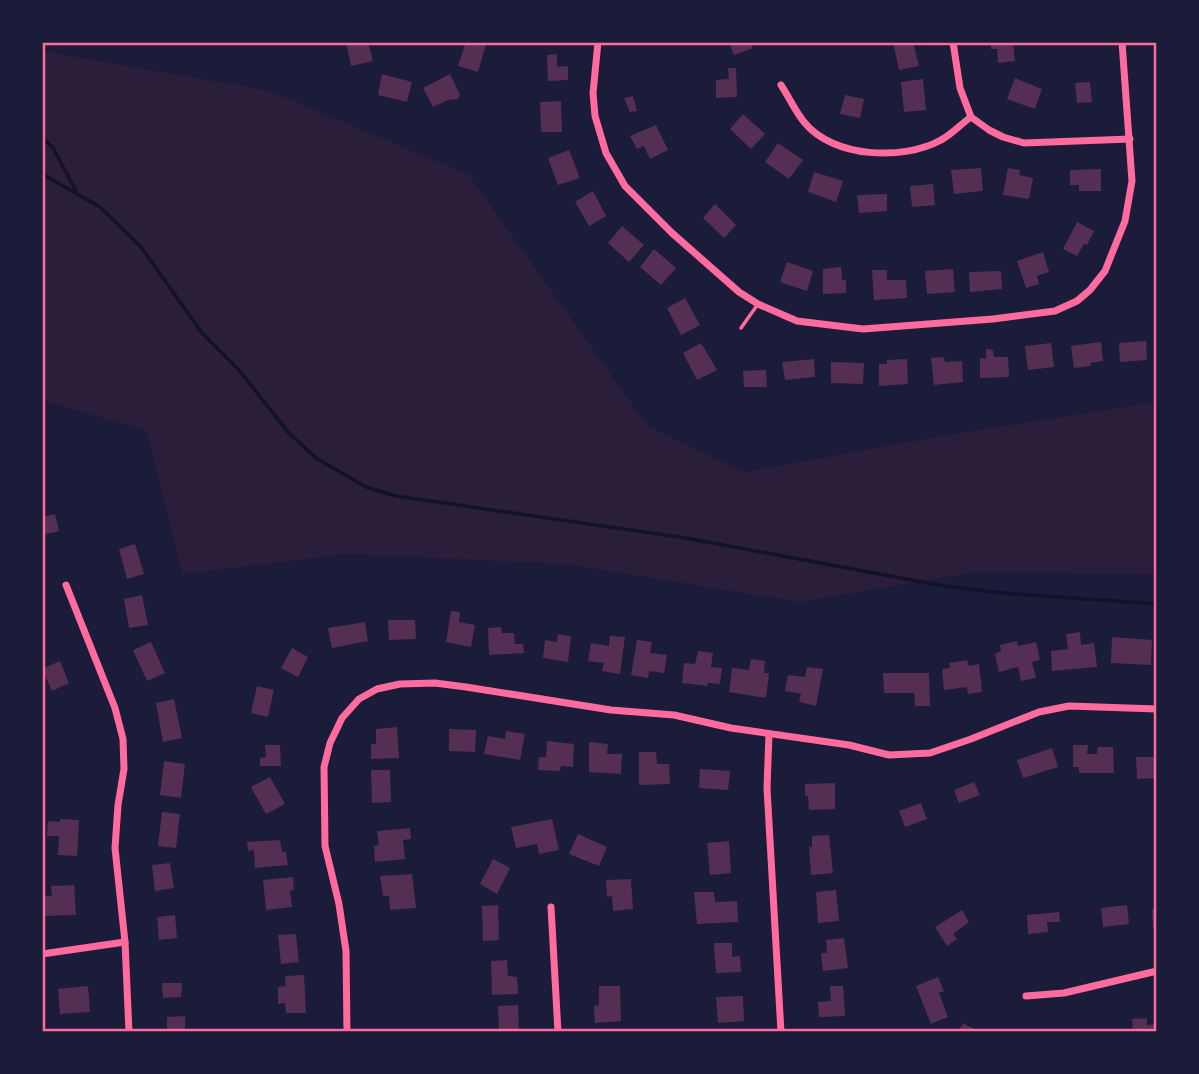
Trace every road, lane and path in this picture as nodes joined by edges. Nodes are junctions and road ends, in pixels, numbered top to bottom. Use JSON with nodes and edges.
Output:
{"nodes":[{"id":1,"x":598,"y":42,"type":"edge"},
{"id":2,"x":953,"y":42,"type":"edge"},
{"id":3,"x":1122,"y":42,"type":"edge"},
{"id":4,"x":781,"y":85,"type":"dead end"},
{"id":5,"x":971,"y":117,"type":"junction"},
{"id":6,"x":1130,"y":138,"type":"junction"},
{"id":7,"x":758,"y":304,"type":"junction"},
{"id":8,"x":741,"y":328,"type":"dead end"},
{"id":9,"x":66,"y":584,"type":"dead end"},
{"id":10,"x":1157,"y":709,"type":"edge"},
{"id":11,"x":769,"y":734,"type":"junction"},
{"id":12,"x":551,"y":907,"type":"dead end"},
{"id":13,"x":125,"y":942,"type":"junction"},
{"id":14,"x":42,"y":954,"type":"edge"},
{"id":15,"x":1157,"y":971,"type":"edge"},
{"id":16,"x":1026,"y":996,"type":"dead end"},
{"id":17,"x":129,"y":1032,"type":"edge"},
{"id":18,"x":347,"y":1032,"type":"edge"},
{"id":19,"x":558,"y":1032,"type":"edge"},
{"id":20,"x":781,"y":1032,"type":"edge"}],
"edges":[{"from":1,"to":7,"type":"street"},
{"from":2,"to":5,"type":"street"},
{"from":3,"to":6,"type":"street"},
{"from":4,"to":5,"type":"street"},
{"from":5,"to":6,"type":"street"},
{"from":6,"to":7,"type":"street"},
{"from":7,"to":8,"type":"lane"},
{"from":9,"to":13,"type":"street"},
{"from":10,"to":11,"type":"street"},
{"from":11,"to":18,"type":"street"},
{"from":11,"to":20,"type":"street"},
{"from":12,"to":19,"type":"street"},
{"from":13,"to":14,"type":"street"},
{"from":13,"to":17,"type":"street"},
{"from":15,"to":16,"type":"street"}]}
